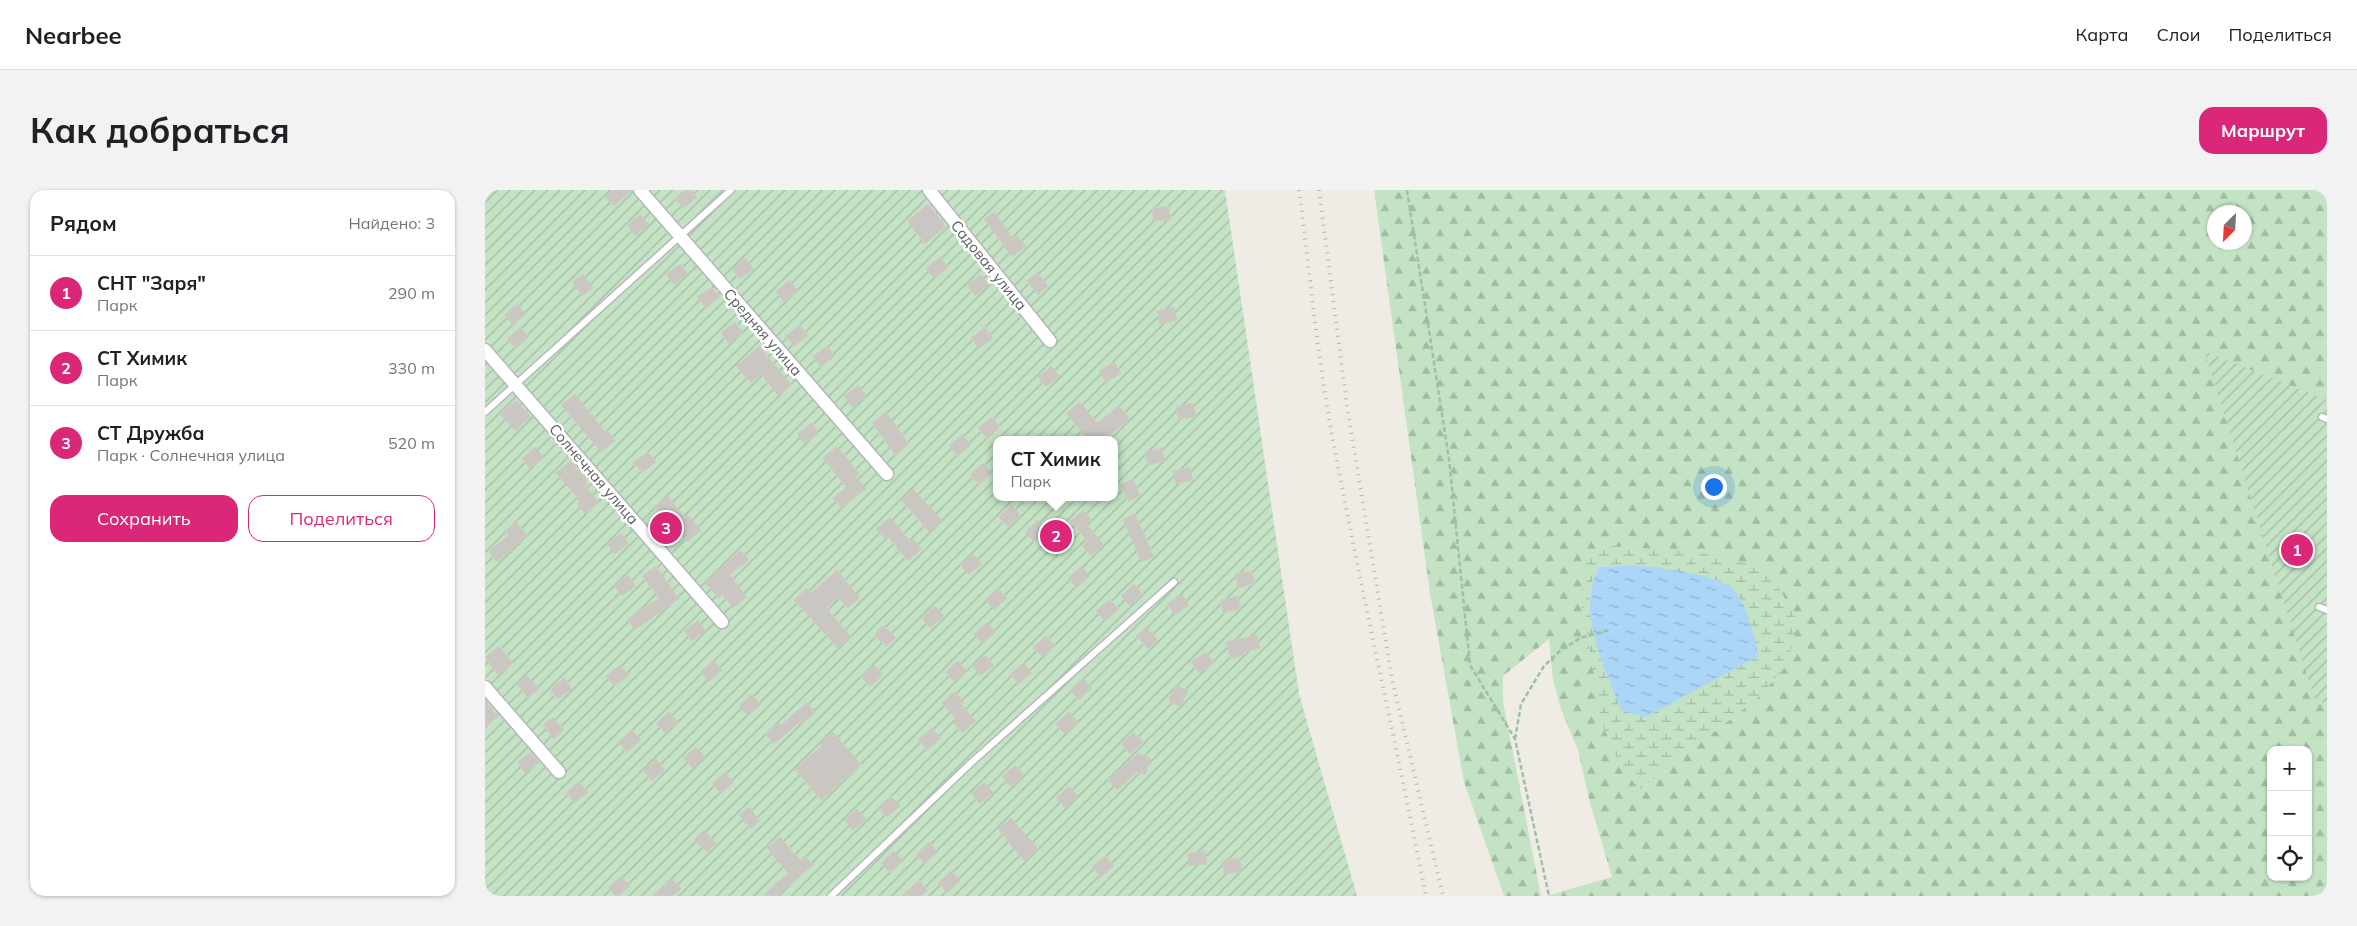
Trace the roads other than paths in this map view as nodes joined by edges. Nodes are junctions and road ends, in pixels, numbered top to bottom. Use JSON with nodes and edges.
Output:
{"nodes":[{"id":1,"x":639,"y":190,"type":"edge"},
{"id":2,"x":731,"y":190,"type":"edge"},
{"id":3,"x":929,"y":190,"type":"edge"},
{"id":4,"x":680,"y":236,"type":"junction"},
{"id":5,"x":1050,"y":340,"type":"dead end"},
{"id":6,"x":485,"y":350,"type":"edge"},
{"id":7,"x":516,"y":384,"type":"junction"},
{"id":8,"x":485,"y":412,"type":"edge"},
{"id":9,"x":887,"y":474,"type":"dead end"},
{"id":10,"x":1174,"y":582,"type":"dead end"},
{"id":11,"x":2319,"y":607,"type":"dead end"},
{"id":12,"x":2327,"y":610,"type":"edge"},
{"id":13,"x":722,"y":622,"type":"dead end"},
{"id":14,"x":485,"y":687,"type":"edge"},
{"id":15,"x":559,"y":772,"type":"dead end"},
{"id":16,"x":831,"y":896,"type":"edge"}],
"edges":[{"from":1,"to":4,"type":"street","name":"Средняя улица"},
{"from":2,"to":4,"type":"lane"},
{"from":3,"to":5,"type":"street","name":"Садовая улица"},
{"from":4,"to":7,"type":"lane"},
{"from":4,"to":9,"type":"street","name":"Средняя улица"},
{"from":6,"to":7,"type":"street","name":"Солнечная улица"},
{"from":7,"to":8,"type":"lane"},
{"from":7,"to":13,"type":"street","name":"Солнечная улица"},
{"from":10,"to":16,"type":"lane"},
{"from":11,"to":12,"type":"lane"},
{"from":14,"to":15,"type":"street"}]}
